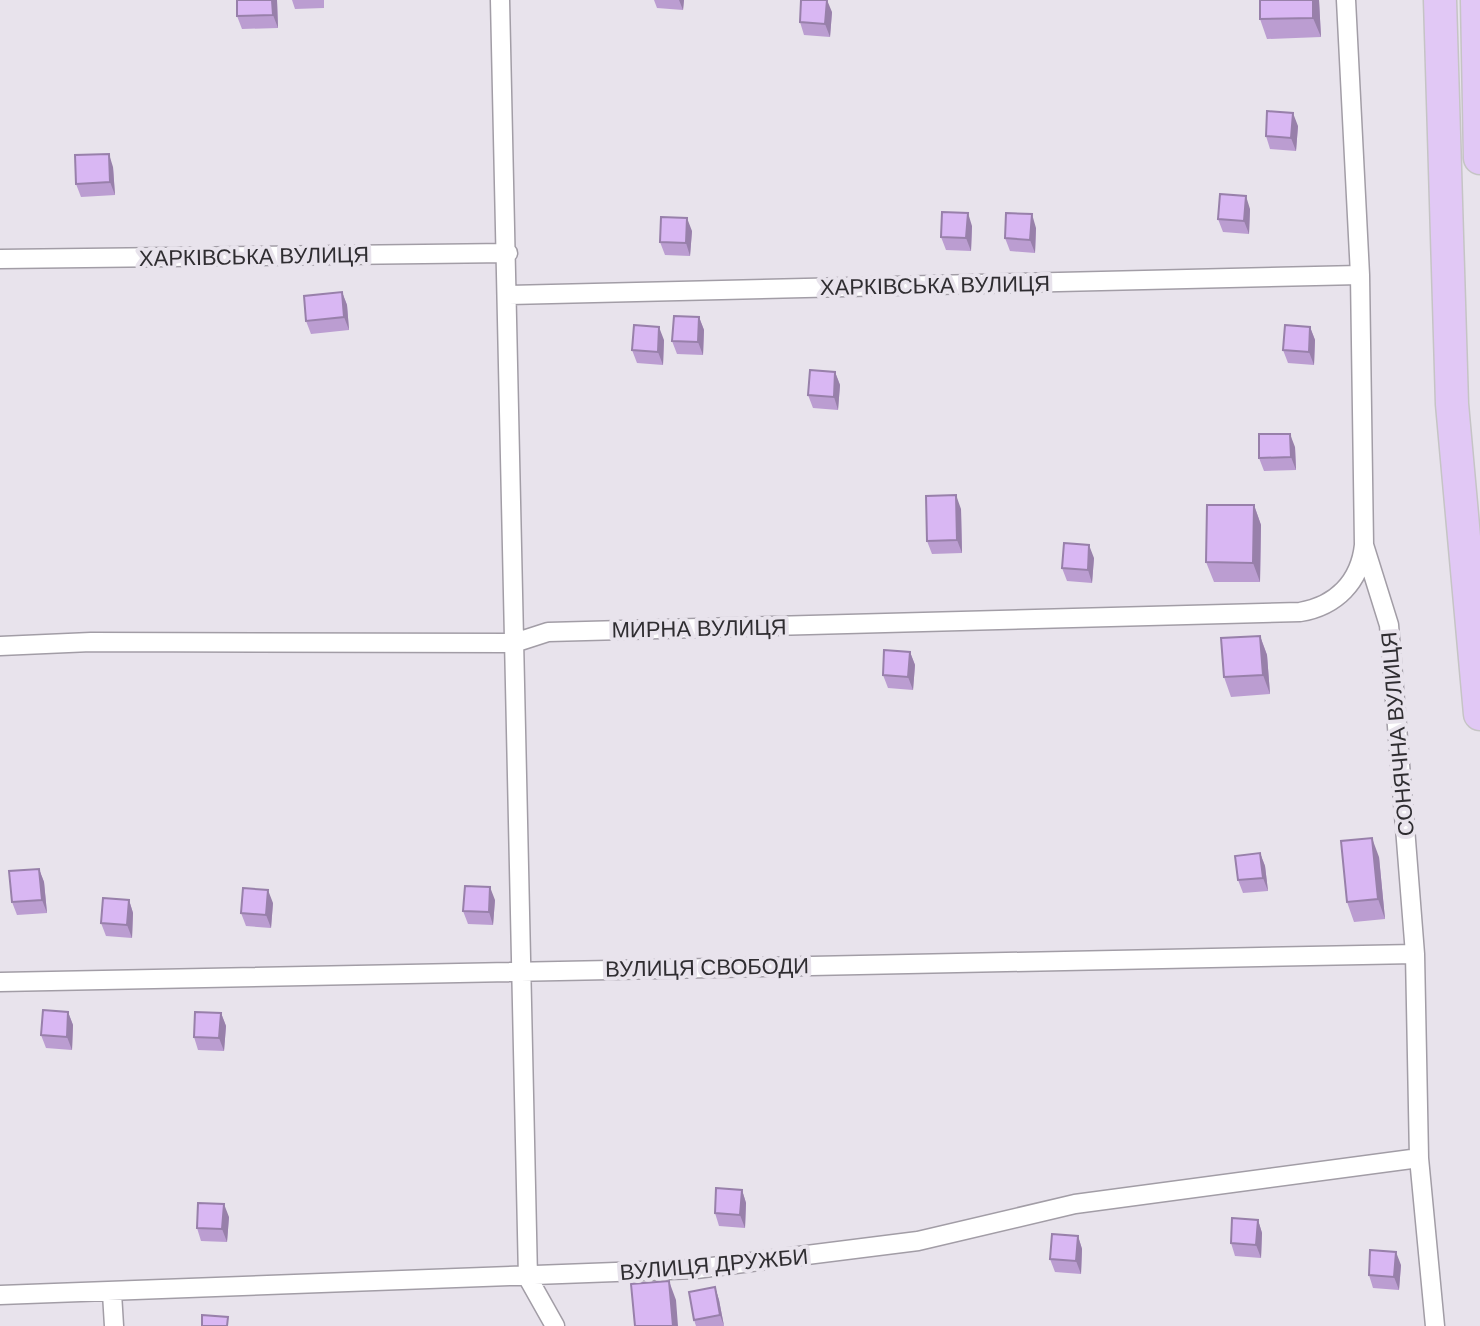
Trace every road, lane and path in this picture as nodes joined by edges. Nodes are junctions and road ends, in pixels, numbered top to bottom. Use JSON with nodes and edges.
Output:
{"nodes":[{"id":1,"x":500,"y":0,"type":"edge"},
{"id":2,"x":1346,"y":0,"type":"edge"},
{"id":3,"x":1440,"y":0,"type":"edge"},
{"id":4,"x":1477,"y":0,"type":"edge"},
{"id":5,"x":1480,"y":158,"type":"edge"},
{"id":6,"x":508,"y":253,"type":"junction"},
{"id":7,"x":0,"y":259,"type":"edge"},
{"id":8,"x":1360,"y":275,"type":"junction"},
{"id":9,"x":509,"y":295,"type":"junction"},
{"id":10,"x":1364,"y":545,"type":"junction"},
{"id":11,"x":514,"y":643,"type":"junction"},
{"id":12,"x":0,"y":646,"type":"edge"},
{"id":13,"x":1480,"y":714,"type":"edge"},
{"id":14,"x":1415,"y":954,"type":"junction"},
{"id":15,"x":521,"y":970,"type":"junction"},
{"id":16,"x":0,"y":982,"type":"edge"},
{"id":17,"x":1419,"y":1158,"type":"junction"},
{"id":18,"x":528,"y":1278,"type":"junction"},
{"id":19,"x":112,"y":1293,"type":"junction"},
{"id":20,"x":0,"y":1295,"type":"edge"},
{"id":21,"x":114,"y":1326,"type":"edge"},
{"id":22,"x":555,"y":1326,"type":"edge"},
{"id":23,"x":1435,"y":1326,"type":"edge"}],
"edges":[{"from":1,"to":6,"type":"street"},
{"from":2,"to":8,"type":"street","name":"СОНЯЧНА ВУЛИЦЯ"},
{"from":3,"to":13,"type":"highway"},
{"from":4,"to":5,"type":"highway"},
{"from":6,"to":7,"type":"street","name":"ХАРКІВСЬКА ВУЛИЦЯ"},
{"from":6,"to":9,"type":"street"},
{"from":8,"to":9,"type":"street","name":"ХАРКІВСЬКА ВУЛИЦЯ"},
{"from":8,"to":10,"type":"street","name":"СОНЯЧНА ВУЛИЦЯ"},
{"from":9,"to":11,"type":"street"},
{"from":10,"to":11,"type":"street","name":"МИРНА ВУЛИЦЯ"},
{"from":10,"to":14,"type":"street","name":"СОНЯЧНА ВУЛИЦЯ"},
{"from":11,"to":12,"type":"street","name":"МИРНА ВУЛИЦЯ"},
{"from":11,"to":15,"type":"street"},
{"from":14,"to":15,"type":"street","name":"ВУЛИЦЯ СВОБОДИ"},
{"from":14,"to":17,"type":"street","name":"СОНЯЧНА ВУЛИЦЯ"},
{"from":15,"to":16,"type":"street","name":"ВУЛИЦЯ СВОБОДИ"},
{"from":15,"to":18,"type":"street"},
{"from":17,"to":18,"type":"street","name":"ВУЛИЦЯ ДРУЖБИ"},
{"from":17,"to":23,"type":"street","name":"СОНЯЧНА ВУЛИЦЯ"},
{"from":18,"to":19,"type":"street","name":"ВУЛИЦЯ ДРУЖБИ"},
{"from":18,"to":22,"type":"street"},
{"from":19,"to":20,"type":"street","name":"ВУЛИЦЯ ДРУЖБИ"},
{"from":19,"to":21,"type":"street"}]}
